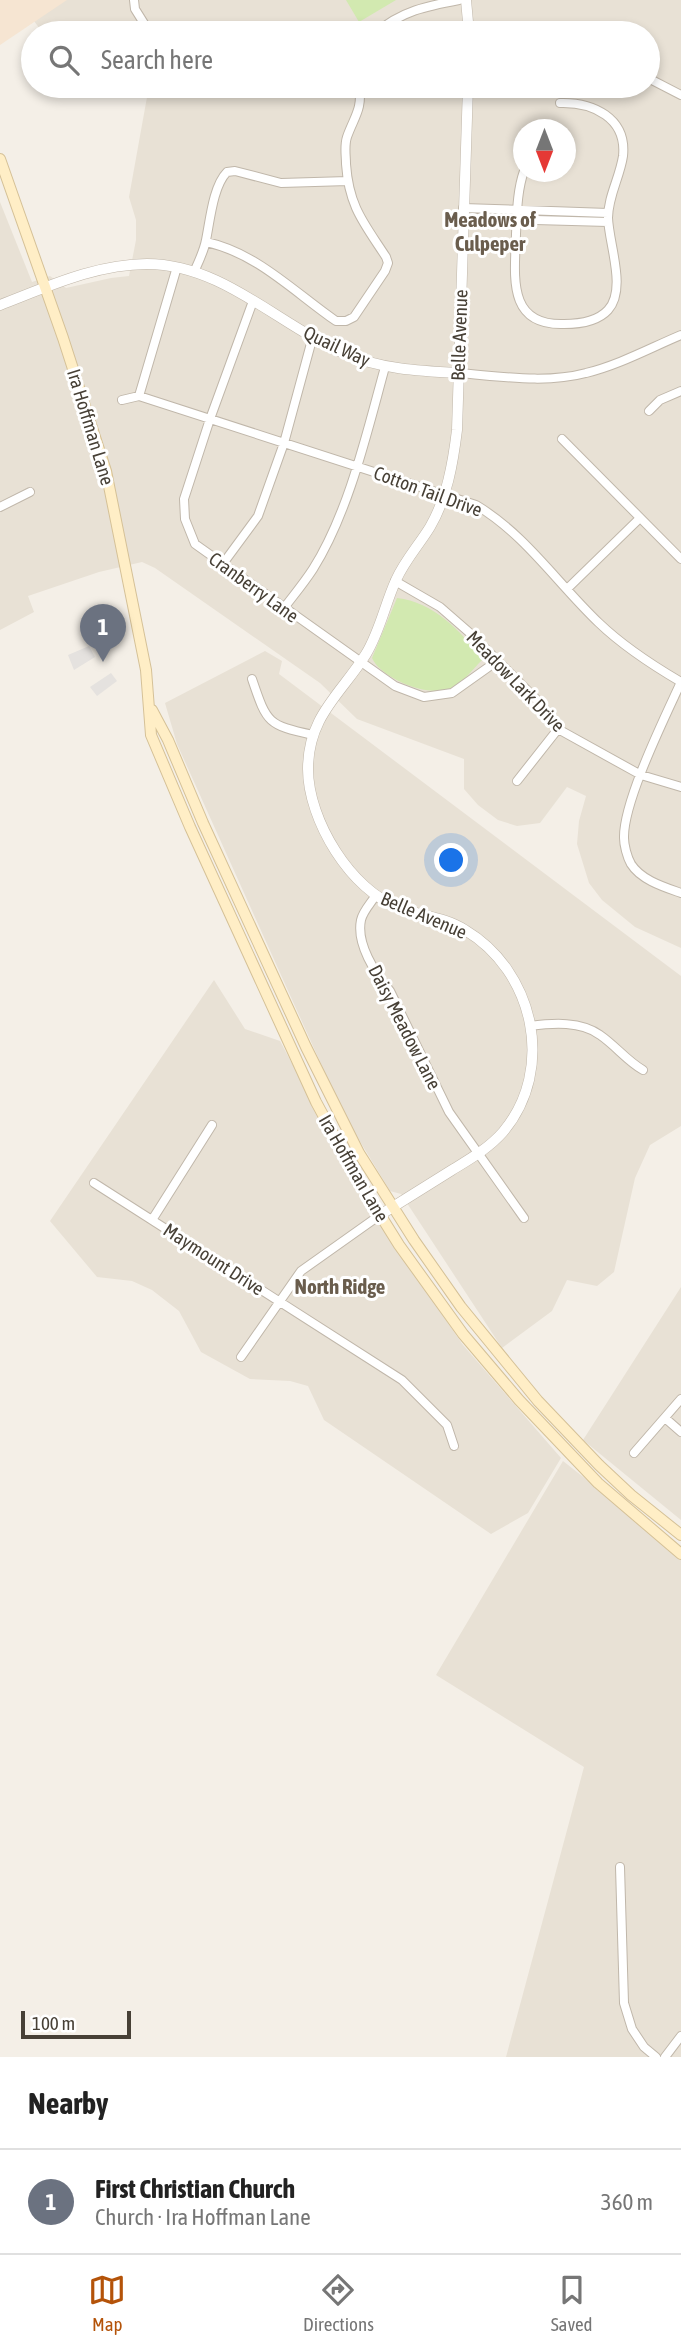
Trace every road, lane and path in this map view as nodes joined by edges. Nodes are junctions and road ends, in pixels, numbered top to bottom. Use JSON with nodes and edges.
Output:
{"nodes":[{"id":1,"x":134,"y":0,"type":"edge"},
{"id":2,"x":459,"y":0,"type":"edge"},
{"id":3,"x":466,"y":0,"type":"edge"},
{"id":4,"x":142,"y":21,"type":"edge"},
{"id":5,"x":392,"y":21,"type":"edge"},
{"id":6,"x":468,"y":21,"type":"edge"},
{"id":7,"x":660,"y":84,"type":"edge"},
{"id":8,"x":681,"y":95,"type":"edge"},
{"id":9,"x":360,"y":98,"type":"edge"},
{"id":10,"x":468,"y":98,"type":"edge"},
{"id":11,"x":560,"y":103,"type":"dead end"},
{"id":12,"x":0,"y":159,"type":"edge"},
{"id":13,"x":348,"y":181,"type":"junction"},
{"id":14,"x":521,"y":182,"type":"edge"},
{"id":15,"x":517,"y":209,"type":"junction"},
{"id":16,"x":463,"y":213,"type":"junction"},
{"id":17,"x":608,"y":217,"type":"junction"},
{"id":18,"x":517,"y":219,"type":"junction"},
{"id":19,"x":206,"y":242,"type":"junction"},
{"id":20,"x":177,"y":267,"type":"junction"},
{"id":21,"x":194,"y":272,"type":"junction"},
{"id":22,"x":45,"y":287,"type":"junction"},
{"id":23,"x":253,"y":301,"type":"junction"},
{"id":24,"x":0,"y":305,"type":"edge"},
{"id":25,"x":681,"y":335,"type":"edge"},
{"id":26,"x":313,"y":336,"type":"junction"},
{"id":27,"x":385,"y":367,"type":"junction"},
{"id":28,"x":458,"y":373,"type":"junction"},
{"id":29,"x":681,"y":391,"type":"edge"},
{"id":30,"x":139,"y":396,"type":"junction"},
{"id":31,"x":122,"y":400,"type":"dead end"},
{"id":32,"x":649,"y":411,"type":"dead end"},
{"id":33,"x":210,"y":419,"type":"junction"},
{"id":34,"x":562,"y":439,"type":"dead end"},
{"id":35,"x":284,"y":443,"type":"junction"},
{"id":36,"x":357,"y":466,"type":"junction"},
{"id":37,"x":30,"y":492,"type":"dead end"},
{"id":38,"x":444,"y":494,"type":"junction"},
{"id":39,"x":0,"y":507,"type":"edge"},
{"id":40,"x":640,"y":517,"type":"junction"},
{"id":41,"x":681,"y":559,"type":"edge"},
{"id":42,"x":222,"y":565,"type":"junction"},
{"id":43,"x":395,"y":582,"type":"junction"},
{"id":44,"x":567,"y":589,"type":"junction"},
{"id":45,"x":284,"y":608,"type":"junction"},
{"id":46,"x":497,"y":661,"type":"junction"},
{"id":47,"x":360,"y":662,"type":"junction"},
{"id":48,"x":251,"y":679,"type":"dead end"},
{"id":49,"x":681,"y":682,"type":"edge"},
{"id":50,"x":149,"y":704,"type":"junction"},
{"id":51,"x":558,"y":729,"type":"junction"},
{"id":52,"x":313,"y":735,"type":"junction"},
{"id":53,"x":642,"y":775,"type":"junction"},
{"id":54,"x":517,"y":781,"type":"dead end"},
{"id":55,"x":681,"y":788,"type":"edge"},
{"id":56,"x":681,"y":893,"type":"edge"},
{"id":57,"x":376,"y":895,"type":"junction"},
{"id":58,"x":530,"y":1026,"type":"junction"},
{"id":59,"x":643,"y":1070,"type":"dead end"},
{"id":60,"x":212,"y":1125,"type":"dead end"},
{"id":61,"x":478,"y":1154,"type":"junction"},
{"id":62,"x":94,"y":1183,"type":"dead end"},
{"id":63,"x":394,"y":1207,"type":"junction"},
{"id":64,"x":380,"y":1215,"type":"junction"},
{"id":65,"x":524,"y":1218,"type":"dead end"},
{"id":66,"x":152,"y":1220,"type":"junction"},
{"id":67,"x":279,"y":1301,"type":"junction"},
{"id":68,"x":241,"y":1357,"type":"dead end"},
{"id":69,"x":681,"y":1399,"type":"edge"},
{"id":70,"x":665,"y":1418,"type":"junction"},
{"id":71,"x":681,"y":1433,"type":"edge"},
{"id":72,"x":454,"y":1446,"type":"dead end"},
{"id":73,"x":634,"y":1453,"type":"dead end"},
{"id":74,"x":681,"y":1535,"type":"edge"},
{"id":75,"x":681,"y":1554,"type":"edge"},
{"id":76,"x":620,"y":1867,"type":"dead end"},
{"id":77,"x":681,"y":2036,"type":"edge"},
{"id":78,"x":656,"y":2057,"type":"edge"},
{"id":79,"x":665,"y":2057,"type":"edge"}],
"edges":[{"from":1,"to":4,"type":"street"},
{"from":2,"to":5,"type":"street"},
{"from":3,"to":6,"type":"street"},
{"from":7,"to":8,"type":"street"},
{"from":9,"to":13,"type":"street"},
{"from":10,"to":16,"type":"street","name":"Belle Avenue"},
{"from":11,"to":17,"type":"street"},
{"from":12,"to":22,"type":"main road","name":"Ira Hoffman Lane"},
{"from":13,"to":19,"type":"street"},
{"from":13,"to":19,"type":"street"},
{"from":14,"to":15,"type":"street"},
{"from":15,"to":16,"type":"street"},
{"from":15,"to":17,"type":"street"},
{"from":15,"to":18,"type":"street"},
{"from":16,"to":18,"type":"street"},
{"from":16,"to":28,"type":"street","name":"Belle Avenue"},
{"from":17,"to":18,"type":"street"},
{"from":17,"to":18,"type":"street"},
{"from":19,"to":21,"type":"street"},
{"from":20,"to":21,"type":"street","name":"Quail Way"},
{"from":20,"to":22,"type":"street","name":"Quail Way"},
{"from":20,"to":30,"type":"street"},
{"from":21,"to":23,"type":"street","name":"Quail Way"},
{"from":22,"to":24,"type":"street","name":"Quail Way"},
{"from":22,"to":50,"type":"main road","name":"Ira Hoffman Lane"},
{"from":23,"to":26,"type":"street","name":"Quail Way"},
{"from":23,"to":33,"type":"street","name":"Cranberry Lane"},
{"from":25,"to":28,"type":"street","name":"Quail Way"},
{"from":26,"to":27,"type":"street","name":"Quail Way"},
{"from":26,"to":35,"type":"street"},
{"from":27,"to":28,"type":"street","name":"Quail Way"},
{"from":27,"to":36,"type":"street"},
{"from":28,"to":38,"type":"street","name":"Belle Avenue"},
{"from":29,"to":32,"type":"street"},
{"from":30,"to":31,"type":"street"},
{"from":30,"to":33,"type":"street","name":"Cotton Tail Drive"},
{"from":33,"to":35,"type":"street","name":"Cotton Tail Drive"},
{"from":33,"to":42,"type":"street","name":"Cranberry Lane"},
{"from":34,"to":40,"type":"street"},
{"from":35,"to":36,"type":"street","name":"Cotton Tail Drive"},
{"from":35,"to":42,"type":"street"},
{"from":36,"to":38,"type":"street","name":"Cotton Tail Drive"},
{"from":36,"to":45,"type":"street"},
{"from":37,"to":39,"type":"street"},
{"from":38,"to":43,"type":"street","name":"Belle Avenue"},
{"from":38,"to":44,"type":"street","name":"Cotton Tail Drive"},
{"from":40,"to":41,"type":"street"},
{"from":40,"to":44,"type":"street"},
{"from":42,"to":45,"type":"street","name":"Cranberry Lane"},
{"from":43,"to":46,"type":"street","name":"Meadow Lark Drive"},
{"from":43,"to":47,"type":"street","name":"Belle Avenue"},
{"from":44,"to":49,"type":"street","name":"Cotton Tail Drive"},
{"from":45,"to":47,"type":"street","name":"Cranberry Lane"},
{"from":46,"to":47,"type":"street","name":"Cranberry Lane"},
{"from":46,"to":51,"type":"street","name":"Meadow Lark Drive"},
{"from":47,"to":52,"type":"street","name":"Belle Avenue"},
{"from":48,"to":52,"type":"street"},
{"from":49,"to":53,"type":"street"},
{"from":50,"to":63,"type":"main road","name":"Ira Hoffman Lane"},
{"from":50,"to":64,"type":"main road","name":"Ira Hoffman Lane"},
{"from":51,"to":53,"type":"street","name":"Meadow Lark Drive"},
{"from":51,"to":54,"type":"street"},
{"from":52,"to":57,"type":"street","name":"Belle Avenue"},
{"from":53,"to":55,"type":"street","name":"Meadow Lark Drive"},
{"from":53,"to":56,"type":"street"},
{"from":57,"to":58,"type":"street","name":"Belle Avenue"},
{"from":57,"to":61,"type":"street","name":"Daisy Meadow Lane"},
{"from":58,"to":59,"type":"street"},
{"from":58,"to":61,"type":"street","name":"Belle Avenue"},
{"from":60,"to":66,"type":"street"},
{"from":61,"to":63,"type":"street","name":"Belle Avenue"},
{"from":61,"to":65,"type":"street","name":"Daisy Meadow Lane"},
{"from":62,"to":66,"type":"street","name":"Maymount Drive"},
{"from":63,"to":64,"type":"street","name":"Belle Avenue"},
{"from":63,"to":74,"type":"main road","name":"Ira Hoffman Lane"},
{"from":64,"to":67,"type":"street","name":"Belle Avenue"},
{"from":64,"to":75,"type":"main road","name":"Ira Hoffman Lane"},
{"from":66,"to":67,"type":"street","name":"Maymount Drive"},
{"from":67,"to":68,"type":"street","name":"Belle Avenue"},
{"from":67,"to":72,"type":"street","name":"Maymount Drive"},
{"from":69,"to":70,"type":"street"},
{"from":70,"to":71,"type":"street"},
{"from":70,"to":73,"type":"street"},
{"from":76,"to":78,"type":"street"},
{"from":77,"to":79,"type":"street"}]}
